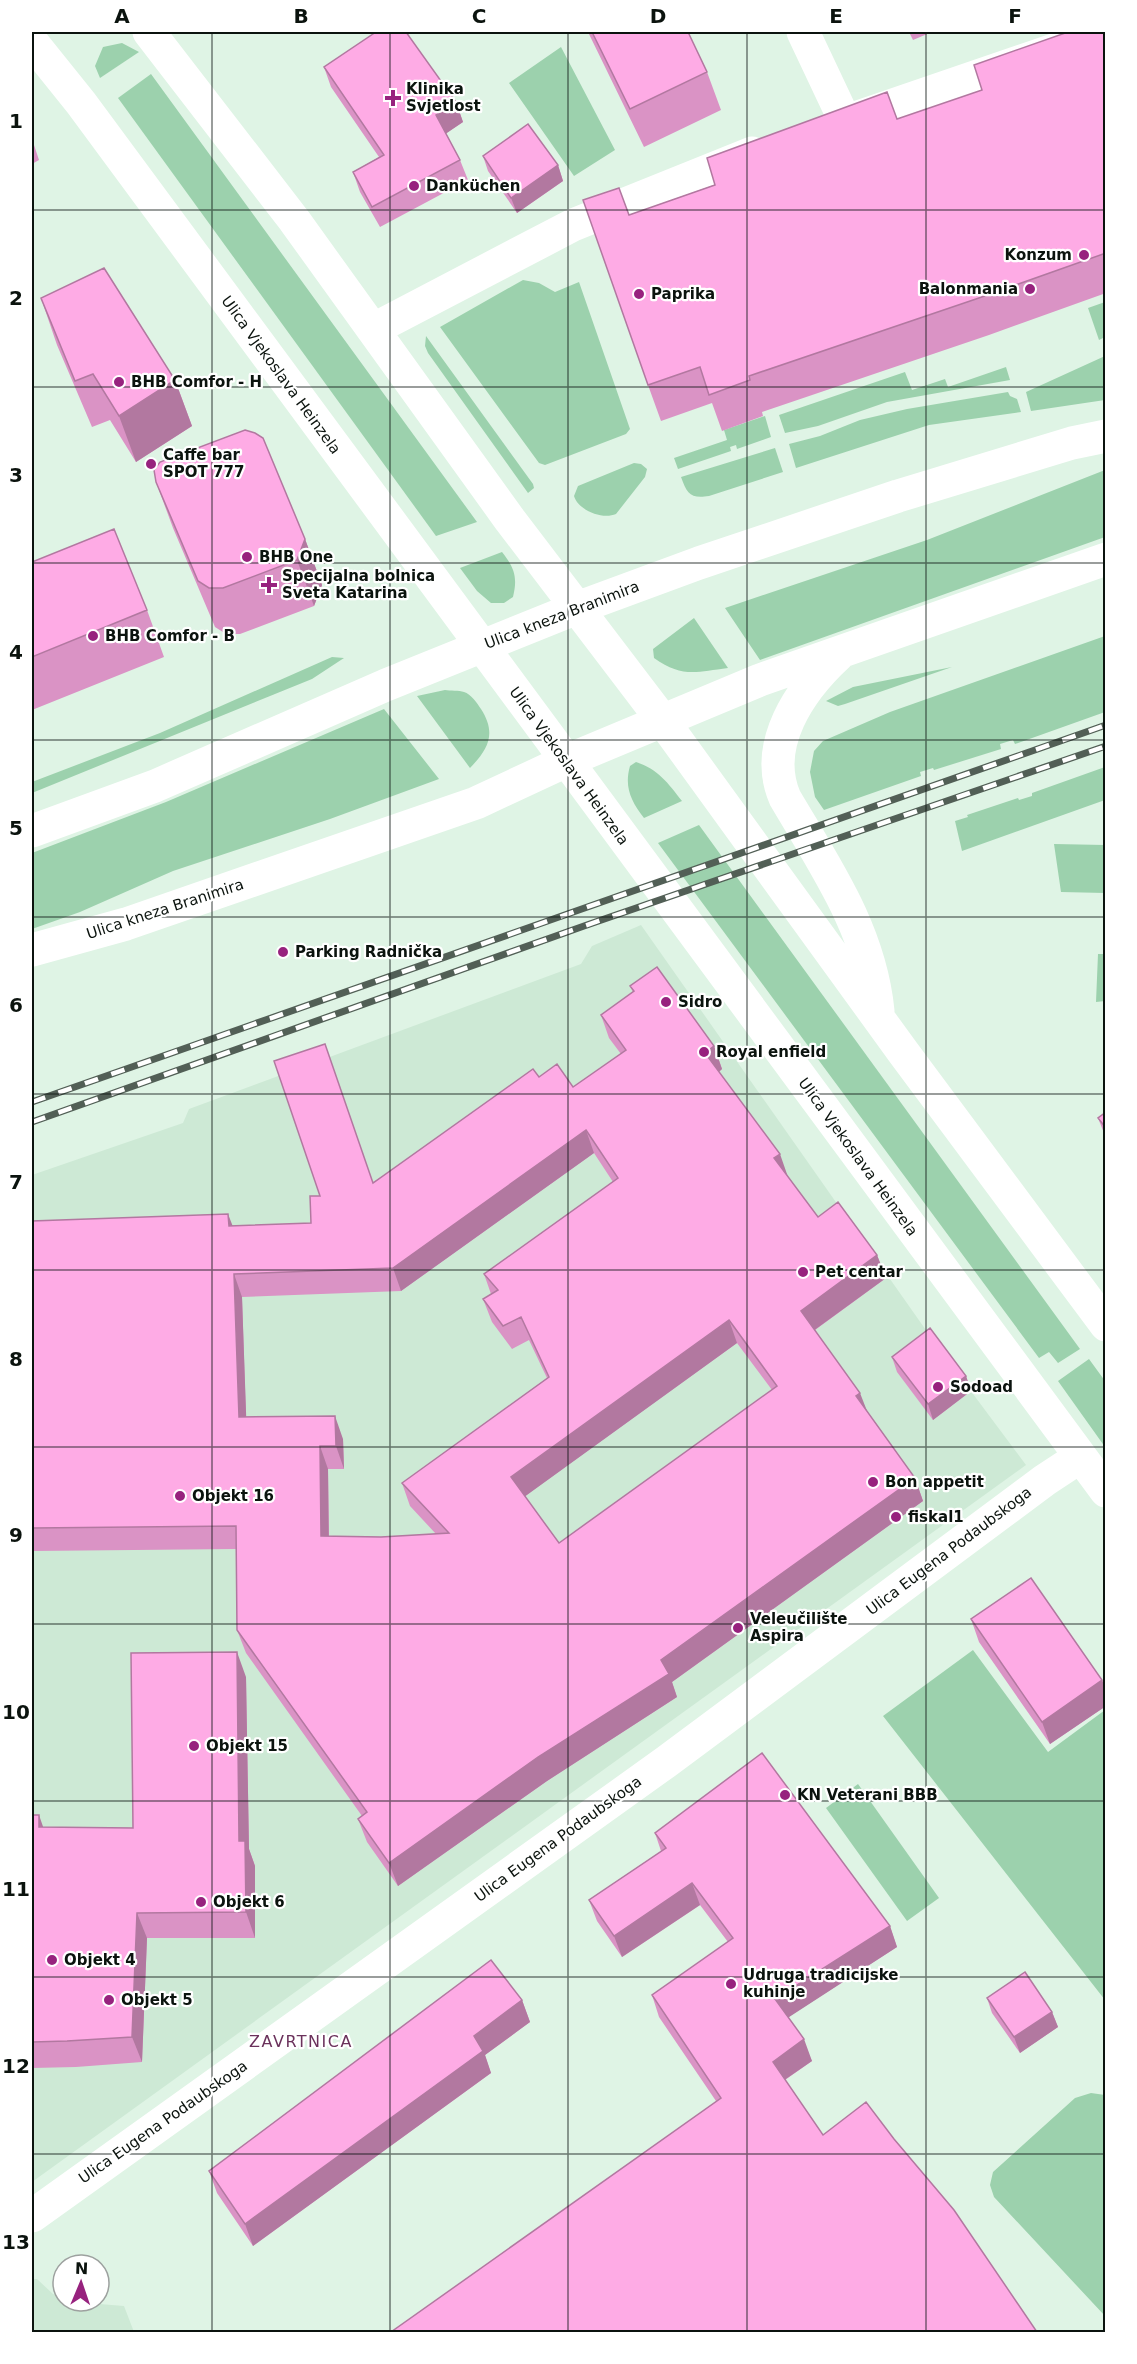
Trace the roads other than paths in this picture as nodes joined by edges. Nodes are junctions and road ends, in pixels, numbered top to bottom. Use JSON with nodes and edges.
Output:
{"nodes":[{"id":1,"x":41,"y":32,"type":"edge"},
{"id":2,"x":149,"y":32,"type":"edge"},
{"id":3,"x":803,"y":32,"type":"edge"},
{"id":4,"x":1106,"y":32,"type":"edge"},
{"id":5,"x":32,"y":37,"type":"edge"},
{"id":6,"x":32,"y":42,"type":"edge"},
{"id":7,"x":845,"y":121,"type":"junction"},
{"id":8,"x":812,"y":133,"type":"edge"},
{"id":9,"x":778,"y":144,"type":"edge"},
{"id":10,"x":374,"y":329,"type":"junction"},
{"id":11,"x":1106,"y":436,"type":"edge"},
{"id":12,"x":1106,"y":559,"type":"edge"},
{"id":13,"x":577,"y":608,"type":"junction"},
{"id":14,"x":481,"y":646,"type":"junction"},
{"id":15,"x":843,"y":651,"type":"junction"},
{"id":16,"x":663,"y":721,"type":"junction"},
{"id":17,"x":566,"y":761,"type":"junction"},
{"id":18,"x":32,"y":831,"type":"edge"},
{"id":19,"x":32,"y":950,"type":"edge"},
{"id":20,"x":879,"y":1019,"type":"junction"},
{"id":21,"x":1106,"y":1324,"type":"edge"},
{"id":22,"x":1080,"y":1457,"type":"junction"},
{"id":23,"x":1106,"y":1491,"type":"edge"},
{"id":24,"x":32,"y":2216,"type":"edge"}],
"edges":[{"from":1,"to":5,"type":"main road"},
{"from":2,"to":10,"type":"main road"},
{"from":3,"to":7,"type":"main road"},
{"from":4,"to":7,"type":"main road"},
{"from":6,"to":14,"type":"main road","name":"Ulica Vjekoslava Heinzela"},
{"from":7,"to":8,"type":"main road"},
{"from":9,"to":10,"type":"main road"},
{"from":10,"to":13,"type":"main road"},
{"from":11,"to":13,"type":"main road","name":"Ulica kneza Branimira"},
{"from":12,"to":15,"type":"main road","name":"Ulica kneza Branimira"},
{"from":13,"to":14,"type":"main road","name":"Ulica kneza Branimira"},
{"from":13,"to":16,"type":"main road"},
{"from":14,"to":17,"type":"main road","name":"Ulica Vjekoslava Heinzela"},
{"from":14,"to":18,"type":"main road","name":"Ulica kneza Branimira"},
{"from":15,"to":16,"type":"main road","name":"Ulica kneza Branimira"},
{"from":15,"to":20,"type":"main road"},
{"from":16,"to":17,"type":"main road","name":"Ulica kneza Branimira"},
{"from":16,"to":20,"type":"main road"},
{"from":17,"to":19,"type":"main road","name":"Ulica kneza Branimira"},
{"from":17,"to":22,"type":"main road","name":"Ulica Vjekoslava Heinzela"},
{"from":20,"to":21,"type":"main road"},
{"from":22,"to":23,"type":"main road","name":"Ulica Vjekoslava Heinzela"},
{"from":22,"to":24,"type":"main road","name":"Ulica Eugena Podaubskoga"}]}
